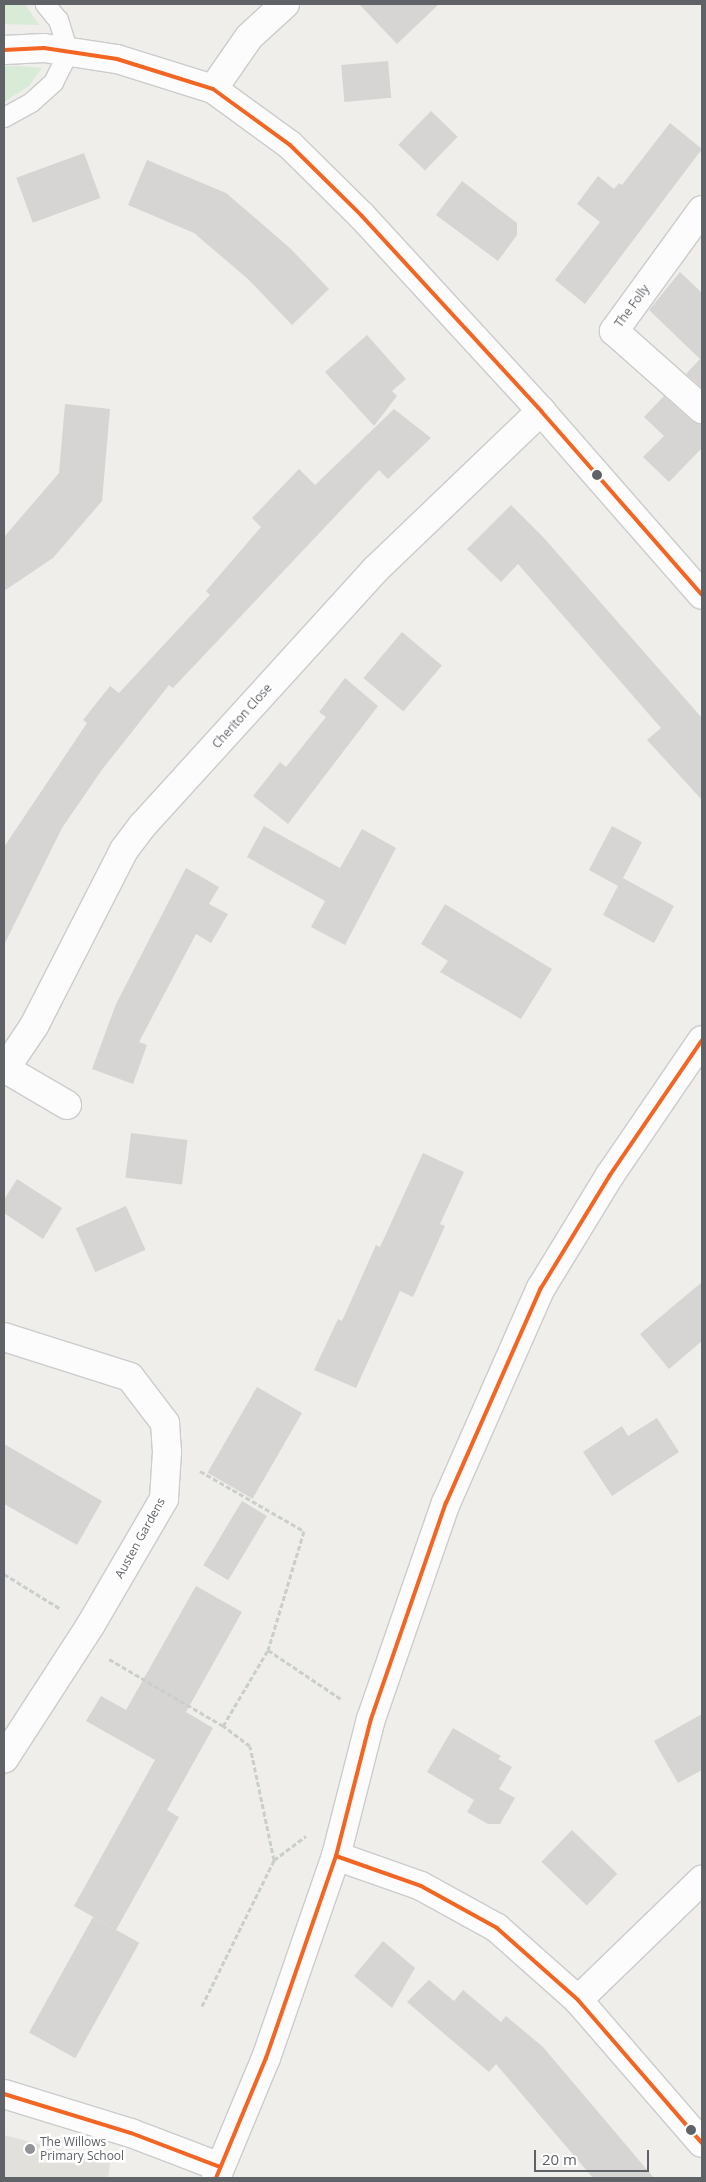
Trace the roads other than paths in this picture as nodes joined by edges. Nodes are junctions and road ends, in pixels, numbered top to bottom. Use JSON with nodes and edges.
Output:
{"nodes":[{"id":1,"x":45,"y":4,"type":"edge"},
{"id":2,"x":285,"y":4,"type":"edge"},
{"id":3,"x":4,"y":50,"type":"edge"},
{"id":4,"x":68,"y":52,"type":"junction"},
{"id":5,"x":213,"y":89,"type":"junction"},
{"id":6,"x":4,"y":117,"type":"edge"},
{"id":7,"x":702,"y":210,"type":"edge"},
{"id":8,"x":702,"y":409,"type":"edge"},
{"id":9,"x":541,"y":411,"type":"junction"},
{"id":10,"x":702,"y":595,"type":"edge"},
{"id":11,"x":702,"y":1040,"type":"edge"},
{"id":12,"x":4,"y":1069,"type":"edge"},
{"id":13,"x":66,"y":1105,"type":"dead end"},
{"id":14,"x":4,"y":1337,"type":"edge"},
{"id":15,"x":4,"y":1760,"type":"edge"},
{"id":16,"x":336,"y":1856,"type":"junction"},
{"id":17,"x":702,"y":1880,"type":"edge"},
{"id":18,"x":578,"y":2000,"type":"junction"},
{"id":19,"x":4,"y":2094,"type":"edge"},
{"id":20,"x":702,"y":2143,"type":"edge"},
{"id":21,"x":218,"y":2172,"type":"edge"}],
"edges":[{"from":1,"to":4,"type":"lane"},
{"from":2,"to":5,"type":"street"},
{"from":3,"to":4,"type":"street"},
{"from":4,"to":5,"type":"street"},
{"from":4,"to":6,"type":"lane"},
{"from":5,"to":9,"type":"street"},
{"from":7,"to":8,"type":"street","name":"The Folly"},
{"from":9,"to":10,"type":"street"},
{"from":9,"to":12,"type":"street","name":"Cheriton Close"},
{"from":11,"to":16,"type":"street"},
{"from":12,"to":13,"type":"street","name":"Cheriton Close"},
{"from":14,"to":15,"type":"street","name":"Austen Gardens"},
{"from":16,"to":18,"type":"street"},
{"from":16,"to":21,"type":"street"},
{"from":17,"to":18,"type":"street"},
{"from":18,"to":20,"type":"street"},
{"from":19,"to":21,"type":"street"}]}
